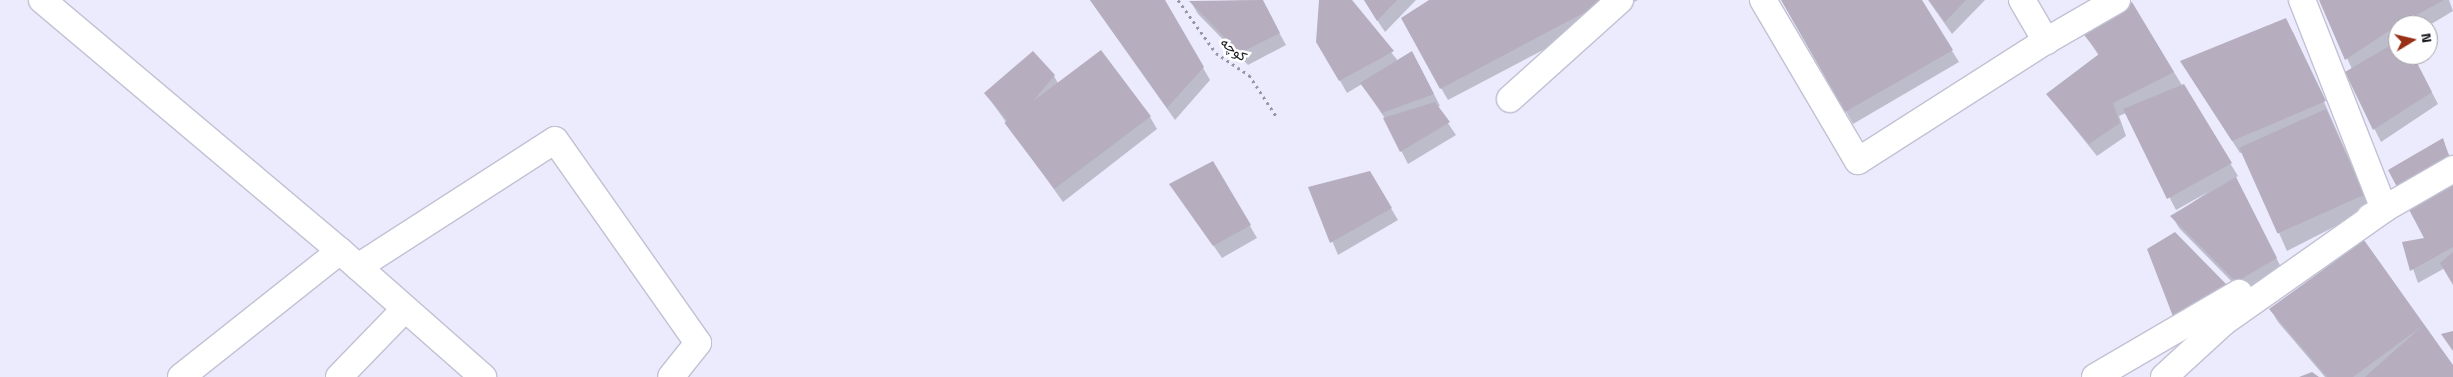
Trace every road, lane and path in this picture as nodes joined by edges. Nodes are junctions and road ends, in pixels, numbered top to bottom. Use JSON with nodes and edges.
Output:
{"nodes":[{"id":1,"x":42,"y":0,"type":"edge"},
{"id":2,"x":1178,"y":0,"type":"edge"},
{"id":3,"x":1620,"y":0,"type":"edge"},
{"id":4,"x":1764,"y":0,"type":"edge"},
{"id":5,"x":2022,"y":0,"type":"edge"},
{"id":6,"x":2117,"y":0,"type":"edge"},
{"id":7,"x":2302,"y":0,"type":"edge"},
{"id":8,"x":2046,"y":41,"type":"junction"},
{"id":9,"x":1510,"y":100,"type":"dead end"},
{"id":10,"x":1276,"y":116,"type":"dead end"},
{"id":11,"x":2453,"y":169,"type":"edge"},
{"id":12,"x":2384,"y":209,"type":"junction"},
{"id":13,"x":349,"y":259,"type":"junction"},
{"id":14,"x":405,"y":309,"type":"junction"},
{"id":15,"x":181,"y":377,"type":"edge"},
{"id":16,"x":340,"y":377,"type":"edge"},
{"id":17,"x":483,"y":377,"type":"edge"},
{"id":18,"x":671,"y":377,"type":"edge"},
{"id":19,"x":2095,"y":377,"type":"edge"},
{"id":20,"x":2164,"y":377,"type":"edge"}],
"edges":[{"from":1,"to":13,"type":"street"},
{"from":2,"to":10,"type":"path","name":"کوچه"},
{"from":3,"to":9,"type":"street"},
{"from":4,"to":8,"type":"street"},
{"from":5,"to":8,"type":"street"},
{"from":6,"to":8,"type":"street"},
{"from":7,"to":12,"type":"street"},
{"from":11,"to":12,"type":"street"},
{"from":12,"to":19,"type":"street"},
{"from":12,"to":20,"type":"street"},
{"from":13,"to":14,"type":"street"},
{"from":13,"to":15,"type":"street"},
{"from":13,"to":18,"type":"street"},
{"from":14,"to":16,"type":"street"},
{"from":14,"to":17,"type":"street"}]}
